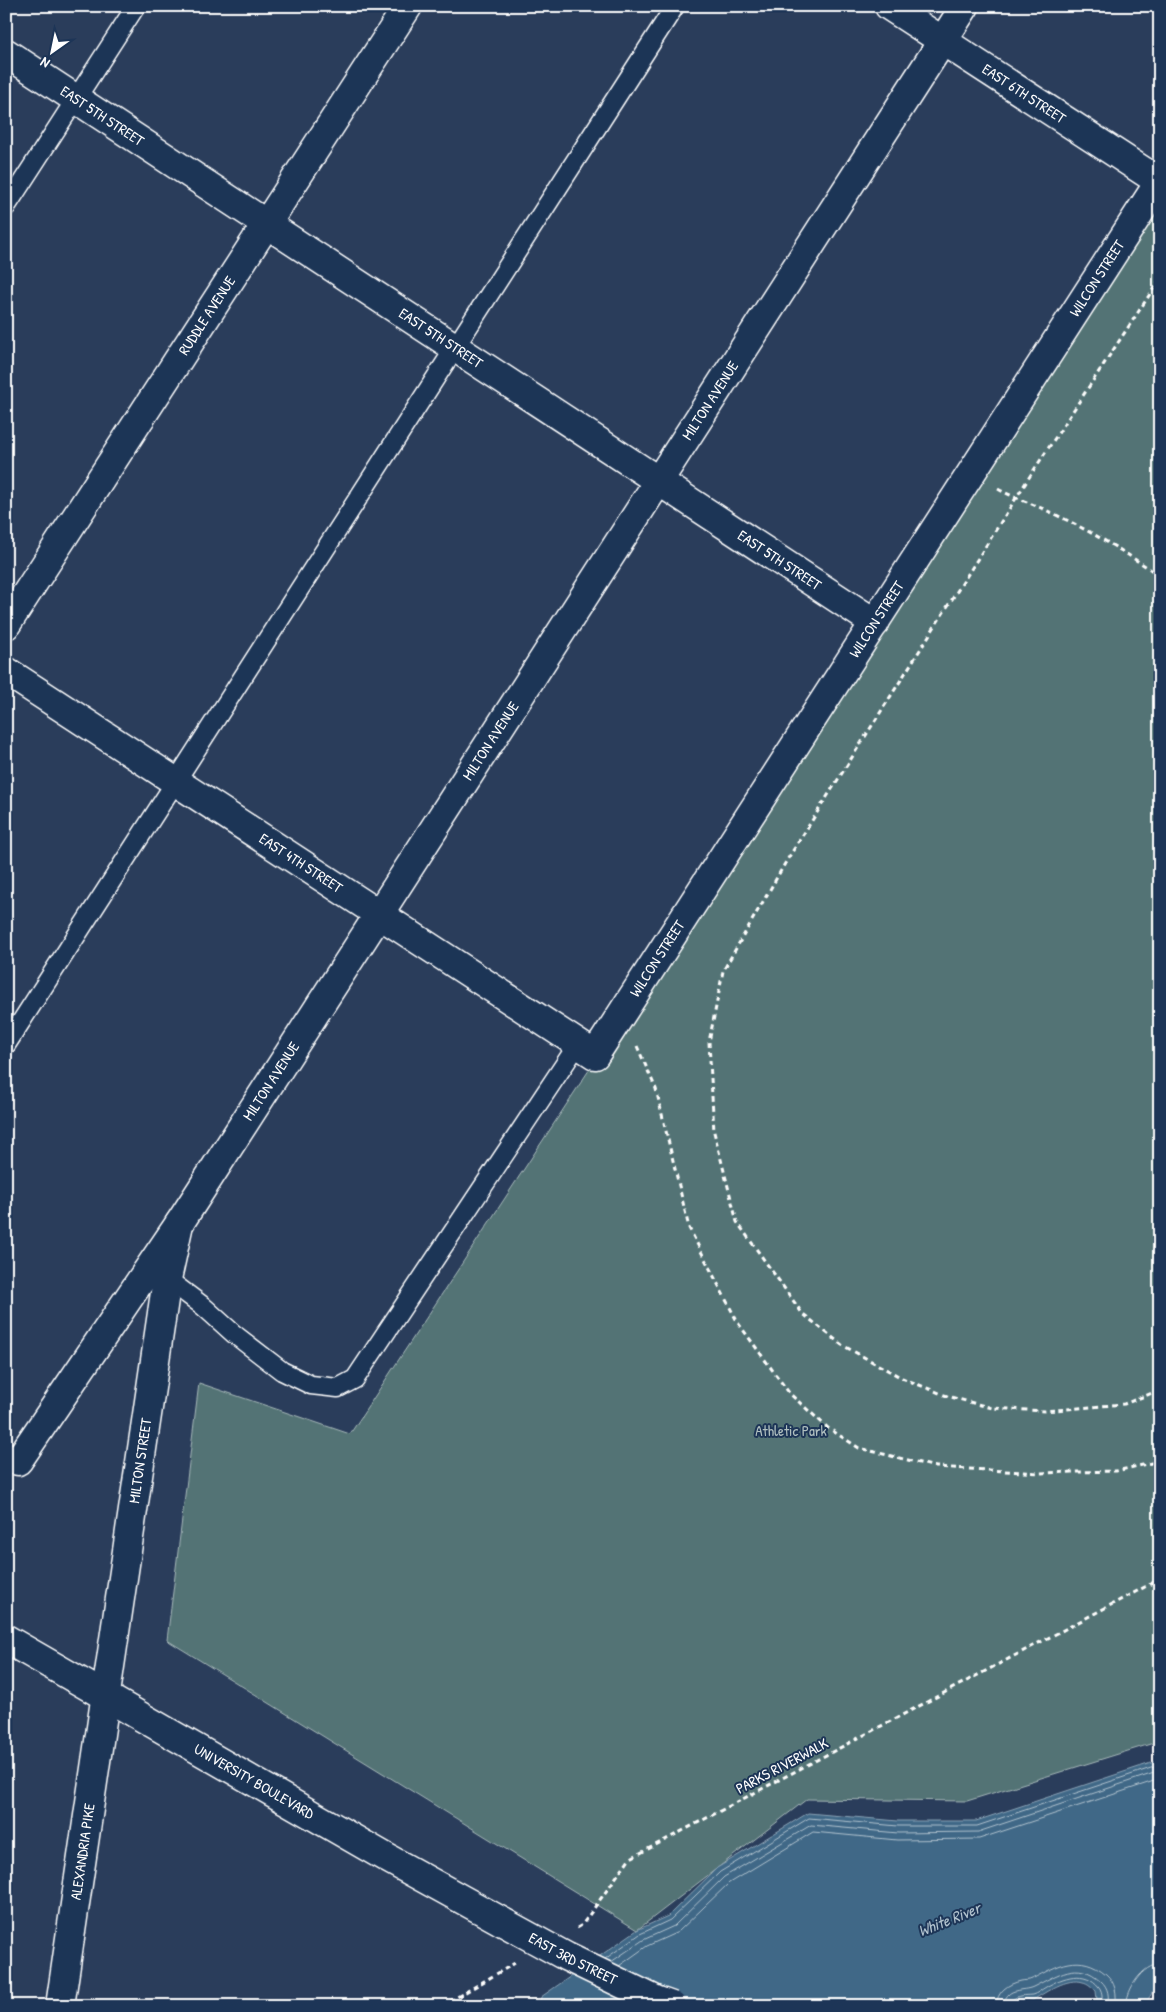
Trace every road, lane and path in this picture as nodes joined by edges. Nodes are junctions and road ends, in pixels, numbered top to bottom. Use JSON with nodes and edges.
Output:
{"nodes":[{"id":1,"x":136,"y":6,"type":"edge"},
{"id":2,"x":408,"y":6,"type":"edge"},
{"id":3,"x":675,"y":6,"type":"edge"},
{"id":4,"x":889,"y":6,"type":"edge"},
{"id":5,"x":965,"y":6,"type":"edge"},
{"id":6,"x":943,"y":41,"type":"junction"},
{"id":7,"x":6,"y":53,"type":"edge"},
{"id":8,"x":76,"y":99,"type":"junction"},
{"id":9,"x":1160,"y":182,"type":"edge"},
{"id":10,"x":6,"y":206,"type":"edge"},
{"id":11,"x":267,"y":224,"type":"junction"},
{"id":12,"x":1160,"y":279,"type":"edge"},
{"id":13,"x":455,"y":348,"type":"junction"},
{"id":14,"x":970,"y":475,"type":"junction"},
{"id":15,"x":658,"y":481,"type":"junction"},
{"id":16,"x":1016,"y":499,"type":"junction"},
{"id":17,"x":1160,"y":576,"type":"edge"},
{"id":18,"x":875,"y":623,"type":"junction"},
{"id":19,"x":6,"y":625,"type":"edge"},
{"id":20,"x":6,"y":671,"type":"edge"},
{"id":21,"x":176,"y":782,"type":"junction"},
{"id":22,"x":379,"y":914,"type":"junction"},
{"id":23,"x":623,"y":1013,"type":"junction"},
{"id":24,"x":6,"y":1045,"type":"edge"},
{"id":25,"x":587,"y":1050,"type":"junction"},
{"id":26,"x":179,"y":1224,"type":"junction"},
{"id":27,"x":166,"y":1279,"type":"junction"},
{"id":28,"x":1160,"y":1390,"type":"edge"},
{"id":29,"x":6,"y":1457,"type":"edge"},
{"id":30,"x":1160,"y":1461,"type":"edge"},
{"id":31,"x":1160,"y":1579,"type":"edge"},
{"id":32,"x":6,"y":1639,"type":"edge"},
{"id":33,"x":105,"y":1697,"type":"junction"},
{"id":34,"x":503,"y":1922,"type":"joint"},
{"id":35,"x":574,"y":1930,"type":"dead end"},
{"id":36,"x":516,"y":1963,"type":"dead end"},
{"id":37,"x":60,"y":2006,"type":"edge"},
{"id":38,"x":442,"y":2006,"type":"edge"},
{"id":39,"x":672,"y":2006,"type":"edge"}],
"edges":[{"from":1,"to":8,"type":"lane"},
{"from":2,"to":11,"type":"street","name":"RUDDLE AVENUE"},
{"from":3,"to":13,"type":"lane"},
{"from":4,"to":6,"type":"street","name":"EAST 6TH STREET"},
{"from":5,"to":6,"type":"street","name":"MILTON AVENUE"},
{"from":6,"to":9,"type":"street","name":"EAST 6TH STREET"},
{"from":6,"to":15,"type":"street","name":"MILTON AVENUE"},
{"from":7,"to":8,"type":"street","name":"EAST 5TH STREET"},
{"from":8,"to":10,"type":"lane"},
{"from":8,"to":11,"type":"street","name":"EAST 5TH STREET"},
{"from":9,"to":14,"type":"street","name":"WILCON STREET"},
{"from":11,"to":13,"type":"street","name":"EAST 5TH STREET"},
{"from":11,"to":19,"type":"street","name":"RUDDLE AVENUE"},
{"from":12,"to":16,"type":"path"},
{"from":13,"to":15,"type":"street","name":"EAST 5TH STREET"},
{"from":13,"to":21,"type":"lane"},
{"from":14,"to":16,"type":"path"},
{"from":14,"to":18,"type":"street","name":"WILCON STREET"},
{"from":15,"to":18,"type":"street","name":"EAST 5TH STREET"},
{"from":15,"to":22,"type":"street","name":"MILTON AVENUE"},
{"from":16,"to":17,"type":"path"},
{"from":16,"to":28,"type":"path"},
{"from":18,"to":23,"type":"street","name":"WILCON STREET"},
{"from":20,"to":21,"type":"street","name":"EAST 4TH STREET"},
{"from":21,"to":22,"type":"street","name":"EAST 4TH STREET"},
{"from":21,"to":24,"type":"lane"},
{"from":22,"to":25,"type":"street","name":"EAST 4TH STREET"},
{"from":22,"to":26,"type":"street","name":"MILTON AVENUE"},
{"from":23,"to":25,"type":"street","name":"WILCON STREET"},
{"from":23,"to":30,"type":"path"},
{"from":25,"to":27,"type":"lane"},
{"from":26,"to":27,"type":"street","name":"MILTON STREET"},
{"from":26,"to":29,"type":"street","name":"MILTON AVENUE"},
{"from":27,"to":33,"type":"street","name":"MILTON STREET"},
{"from":31,"to":35,"type":"path","name":"PARKS RIVERWALK"},
{"from":32,"to":33,"type":"street","name":"UNIVERSITY BOULEVARD"},
{"from":33,"to":34,"type":"street","name":"UNIVERSITY BOULEVARD"},
{"from":33,"to":37,"type":"street","name":"ALEXANDRIA PIKE"},
{"from":34,"to":39,"type":"street","name":"EAST 3RD STREET","bridge":true},
{"from":36,"to":38,"type":"path"}]}
